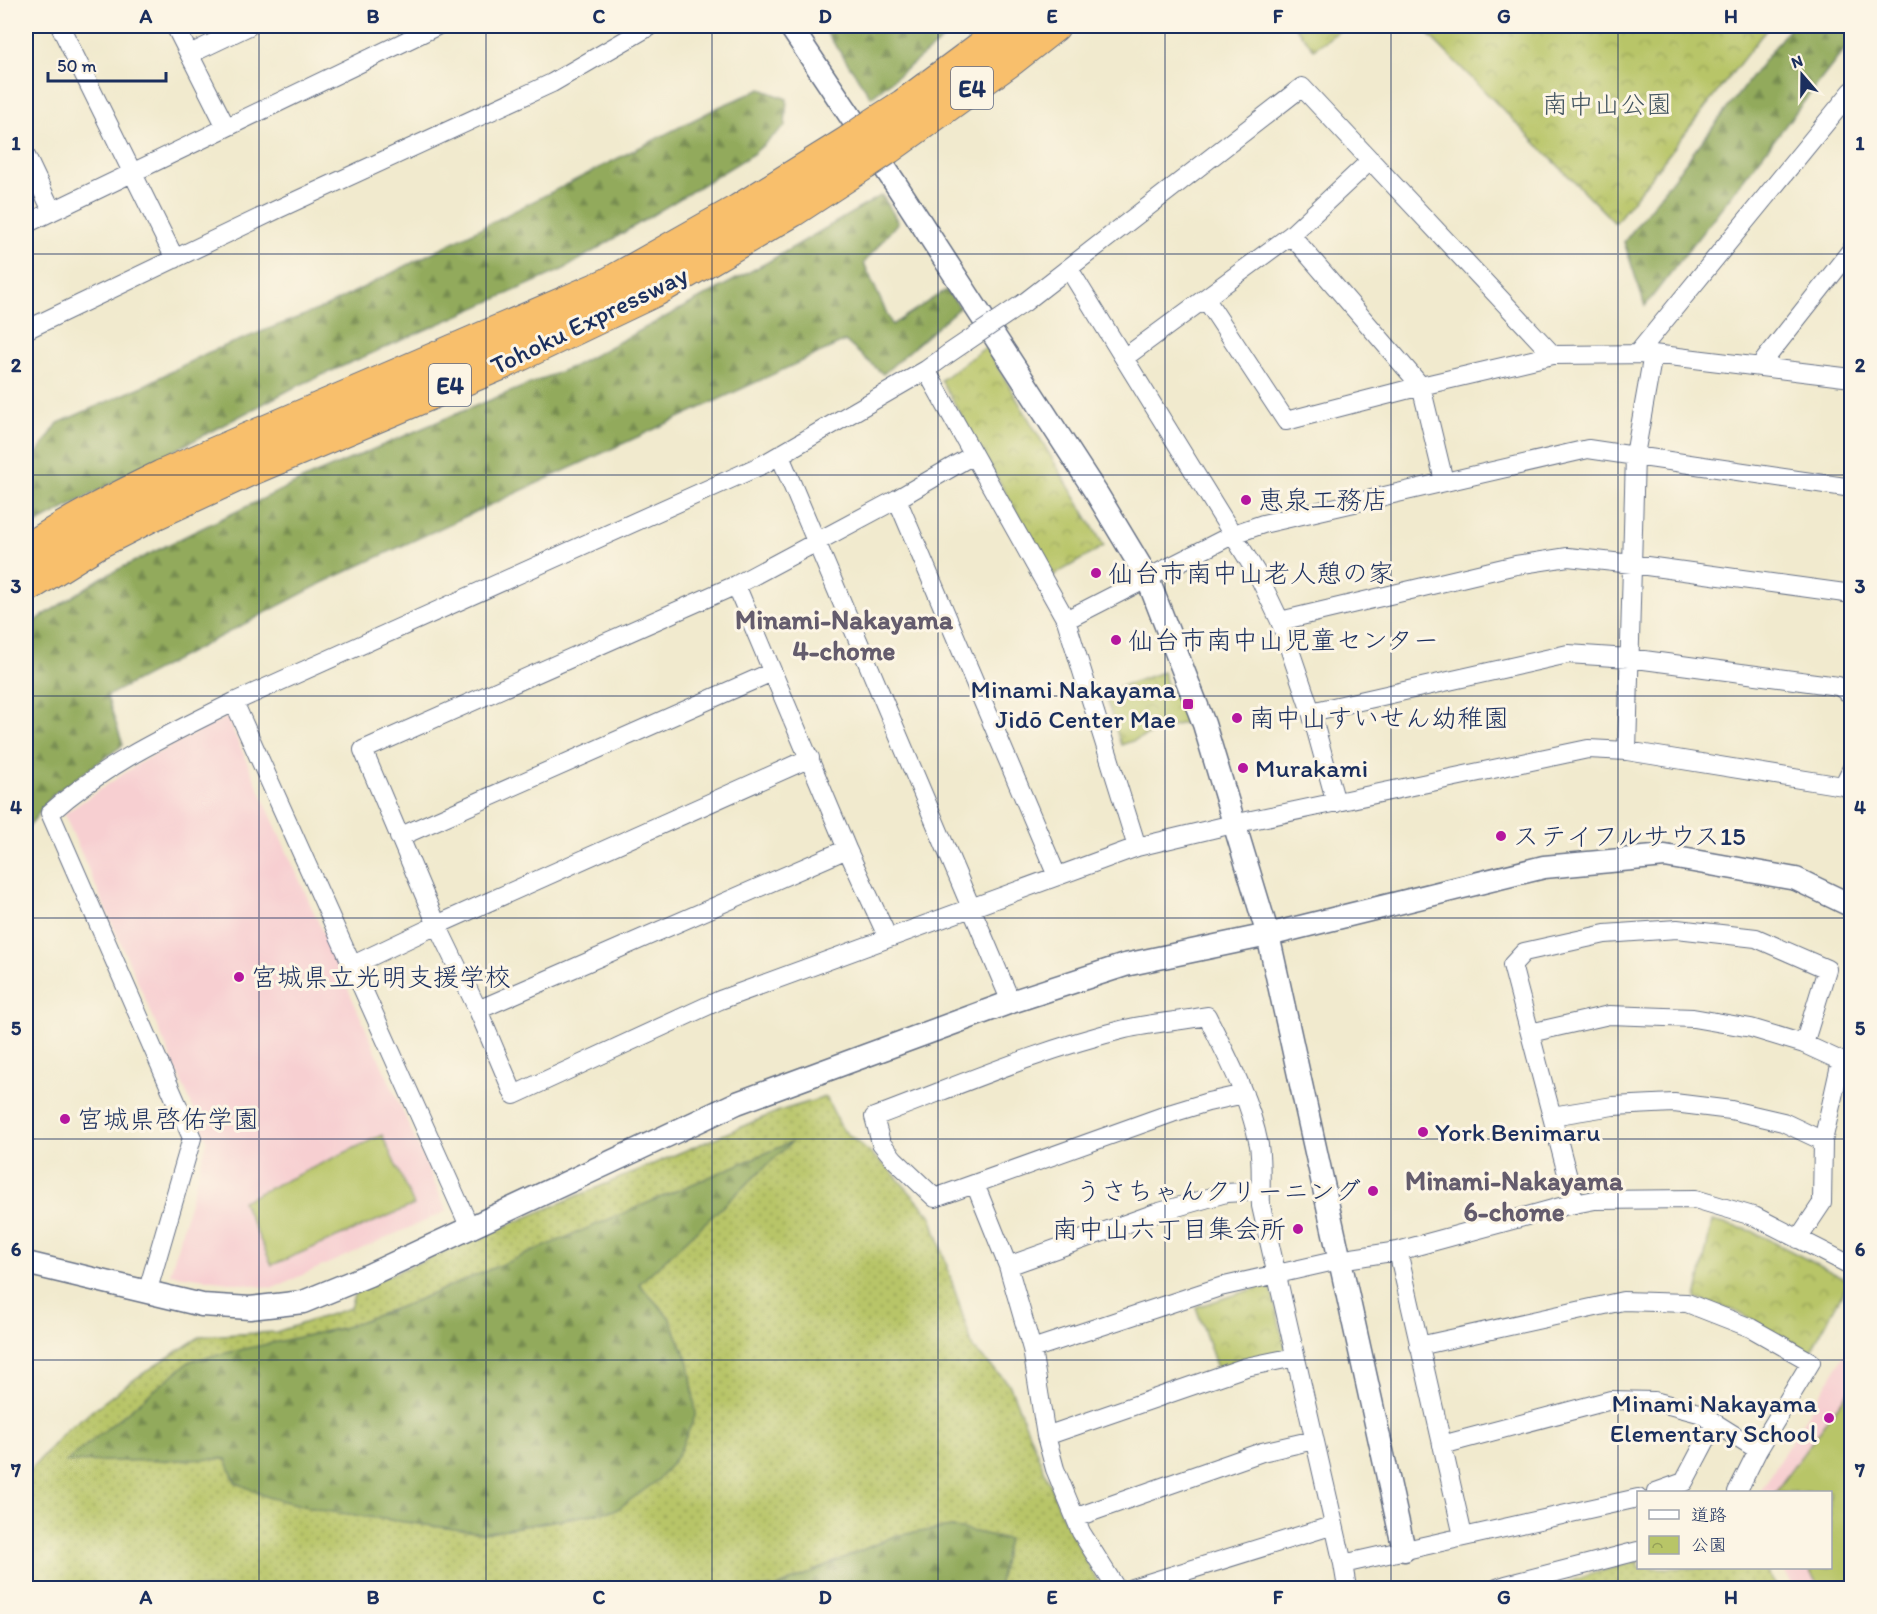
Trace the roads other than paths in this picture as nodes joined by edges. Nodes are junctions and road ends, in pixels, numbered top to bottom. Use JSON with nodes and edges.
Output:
{"nodes":[{"id":1,"x":60,"y":26,"type":"edge"},
{"id":2,"x":175,"y":26,"type":"edge"},
{"id":3,"x":249,"y":26,"type":"edge"},
{"id":4,"x":437,"y":26,"type":"edge"},
{"id":5,"x":650,"y":26,"type":"edge"},
{"id":6,"x":790,"y":26,"type":"edge"},
{"id":7,"x":1010,"y":26,"type":"edge"},
{"id":8,"x":1054,"y":26,"type":"edge"},
{"id":9,"x":190,"y":54,"type":"junction"},
{"id":10,"x":1851,"y":93,"type":"edge"},
{"id":11,"x":226,"y":128,"type":"junction"},
{"id":12,"x":869,"y":144,"type":"junction"},
{"id":13,"x":26,"y":156,"type":"edge"},
{"id":14,"x":1371,"y":160,"type":"junction"},
{"id":15,"x":132,"y":173,"type":"junction"},
{"id":16,"x":52,"y":211,"type":"junction"},
{"id":17,"x":26,"y":224,"type":"edge"},
{"id":18,"x":1291,"y":235,"type":"junction"},
{"id":19,"x":1851,"y":249,"type":"edge"},
{"id":20,"x":175,"y":259,"type":"junction"},
{"id":21,"x":1069,"y":269,"type":"junction"},
{"id":22,"x":1205,"y":298,"type":"junction"},
{"id":23,"x":26,"y":330,"type":"edge"},
{"id":24,"x":1645,"y":354,"type":"junction"},
{"id":25,"x":1553,"y":355,"type":"junction"},
{"id":26,"x":1124,"y":358,"type":"junction"},
{"id":27,"x":1759,"y":367,"type":"junction"},
{"id":28,"x":926,"y":370,"type":"junction"},
{"id":29,"x":1851,"y":378,"type":"edge"},
{"id":30,"x":1421,"y":386,"type":"junction"},
{"id":31,"x":973,"y":455,"type":"junction"},
{"id":32,"x":1635,"y":455,"type":"junction"},
{"id":33,"x":780,"y":456,"type":"junction"},
{"id":34,"x":1444,"y":481,"type":"junction"},
{"id":35,"x":1851,"y":488,"type":"edge"},
{"id":36,"x":897,"y":499,"type":"junction"},
{"id":37,"x":1234,"y":534,"type":"junction"},
{"id":38,"x":816,"y":542,"type":"junction"},
{"id":39,"x":26,"y":551,"type":"edge"},
{"id":40,"x":1632,"y":564,"type":"junction"},
{"id":41,"x":1147,"y":577,"type":"junction"},
{"id":42,"x":736,"y":585,"type":"junction"},
{"id":43,"x":26,"y":587,"type":"edge"},
{"id":44,"x":1851,"y":594,"type":"edge"},
{"id":45,"x":1066,"y":620,"type":"junction"},
{"id":46,"x":1280,"y":621,"type":"junction"},
{"id":47,"x":1629,"y":658,"type":"junction"},
{"id":48,"x":772,"y":672,"type":"junction"},
{"id":49,"x":1851,"y":695,"type":"edge"},
{"id":50,"x":234,"y":702,"type":"junction"},
{"id":51,"x":1311,"y":712,"type":"junction"},
{"id":52,"x":1626,"y":751,"type":"junction"},
{"id":53,"x":810,"y":758,"type":"junction"},
{"id":54,"x":1851,"y":768,"type":"edge"},
{"id":55,"x":1847,"y":788,"type":"edge"},
{"id":56,"x":1336,"y":803,"type":"junction"},
{"id":57,"x":1233,"y":824,"type":"junction"},
{"id":58,"x":399,"y":837,"type":"junction"},
{"id":59,"x":1137,"y":848,"type":"junction"},
{"id":60,"x":847,"y":849,"type":"junction"},
{"id":61,"x":1057,"y":876,"type":"junction"},
{"id":62,"x":1851,"y":906,"type":"edge"},
{"id":63,"x":973,"y":908,"type":"junction"},
{"id":64,"x":437,"y":925,"type":"junction"},
{"id":65,"x":1268,"y":935,"type":"junction"},
{"id":66,"x":888,"y":938,"type":"junction"},
{"id":67,"x":353,"y":965,"type":"junction"},
{"id":68,"x":1011,"y":1002,"type":"junction"},
{"id":69,"x":478,"y":1010,"type":"junction"},
{"id":70,"x":1530,"y":1033,"type":"junction"},
{"id":71,"x":1804,"y":1044,"type":"junction"},
{"id":72,"x":1244,"y":1094,"type":"junction"},
{"id":73,"x":1552,"y":1116,"type":"junction"},
{"id":74,"x":1823,"y":1141,"type":"junction"},
{"id":75,"x":975,"y":1184,"type":"junction"},
{"id":76,"x":1260,"y":1191,"type":"junction"},
{"id":77,"x":1575,"y":1204,"type":"junction"},
{"id":78,"x":470,"y":1228,"type":"junction"},
{"id":79,"x":1798,"y":1239,"type":"junction"},
{"id":80,"x":1398,"y":1251,"type":"junction"},
{"id":81,"x":1339,"y":1260,"type":"junction"},
{"id":82,"x":26,"y":1263,"type":"edge"},
{"id":83,"x":1008,"y":1266,"type":"junction"},
{"id":84,"x":1851,"y":1266,"type":"edge"},
{"id":85,"x":1276,"y":1274,"type":"junction"},
{"id":86,"x":147,"y":1293,"type":"junction"},
{"id":87,"x":1419,"y":1346,"type":"junction"},
{"id":88,"x":1032,"y":1349,"type":"junction"},
{"id":89,"x":1295,"y":1357,"type":"junction"},
{"id":90,"x":1715,"y":1423,"type":"junction"},
{"id":91,"x":1046,"y":1436,"type":"junction"},
{"id":92,"x":1314,"y":1440,"type":"junction"},
{"id":93,"x":1442,"y":1445,"type":"junction"},
{"id":94,"x":1758,"y":1450,"type":"junction"},
{"id":95,"x":1659,"y":1491,"type":"edge"},
{"id":96,"x":1738,"y":1491,"type":"edge"},
{"id":97,"x":1637,"y":1498,"type":"edge"},
{"id":98,"x":1077,"y":1517,"type":"junction"},
{"id":99,"x":1334,"y":1525,"type":"junction"},
{"id":100,"x":1463,"y":1536,"type":"junction"},
{"id":101,"x":1404,"y":1550,"type":"junction"},
{"id":102,"x":1637,"y":1551,"type":"edge"},
{"id":103,"x":1343,"y":1564,"type":"junction"},
{"id":104,"x":1116,"y":1588,"type":"edge"},
{"id":105,"x":1132,"y":1588,"type":"edge"},
{"id":106,"x":1347,"y":1588,"type":"edge"},
{"id":107,"x":1497,"y":1588,"type":"edge"}],
"edges":[{"from":1,"to":15,"type":"street"},
{"from":2,"to":9,"type":"street"},
{"from":3,"to":9,"type":"street"},
{"from":4,"to":11,"type":"street"},
{"from":5,"to":20,"type":"street"},
{"from":6,"to":41,"type":"street"},
{"from":7,"to":12,"type":"highway","name":"Tohoku Expressway","number":"E4"},
{"from":8,"to":12,"type":"highway","name":"Tohoku Expressway","number":"E4"},
{"from":9,"to":11,"type":"street"},
{"from":10,"to":24,"type":"street"},
{"from":11,"to":15,"type":"street"},
{"from":12,"to":39,"type":"highway","name":"Tohoku Expressway","number":"E4"},
{"from":12,"to":43,"type":"highway","name":"Tohoku Expressway","number":"E4"},
{"from":13,"to":16,"type":"street"},
{"from":14,"to":18,"type":"street"},
{"from":14,"to":21,"type":"street"},
{"from":14,"to":25,"type":"street"},
{"from":15,"to":16,"type":"street"},
{"from":15,"to":20,"type":"street"},
{"from":16,"to":17,"type":"street"},
{"from":18,"to":22,"type":"street"},
{"from":18,"to":30,"type":"street"},
{"from":19,"to":27,"type":"street"},
{"from":20,"to":23,"type":"street"},
{"from":21,"to":26,"type":"street"},
{"from":21,"to":28,"type":"street","bridge":true},
{"from":22,"to":26,"type":"street"},
{"from":22,"to":30,"type":"street"},
{"from":24,"to":25,"type":"street"},
{"from":24,"to":27,"type":"street"},
{"from":24,"to":32,"type":"street"},
{"from":25,"to":30,"type":"street"},
{"from":26,"to":37,"type":"street"},
{"from":27,"to":29,"type":"street"},
{"from":28,"to":31,"type":"street"},
{"from":28,"to":33,"type":"street"},
{"from":30,"to":34,"type":"street"},
{"from":31,"to":36,"type":"street"},
{"from":31,"to":45,"type":"street"},
{"from":32,"to":34,"type":"street"},
{"from":32,"to":35,"type":"street"},
{"from":32,"to":40,"type":"street"},
{"from":33,"to":38,"type":"street"},
{"from":33,"to":50,"type":"street"},
{"from":34,"to":37,"type":"street"},
{"from":36,"to":38,"type":"street"},
{"from":36,"to":61,"type":"street"},
{"from":37,"to":41,"type":"street"},
{"from":37,"to":46,"type":"street"},
{"from":38,"to":42,"type":"street"},
{"from":38,"to":63,"type":"street"},
{"from":40,"to":44,"type":"street"},
{"from":40,"to":46,"type":"street"},
{"from":40,"to":47,"type":"street"},
{"from":41,"to":45,"type":"street"},
{"from":41,"to":57,"type":"street"},
{"from":42,"to":48,"type":"street"},
{"from":42,"to":58,"type":"street"},
{"from":45,"to":59,"type":"street"},
{"from":46,"to":51,"type":"street"},
{"from":47,"to":49,"type":"street"},
{"from":47,"to":51,"type":"street"},
{"from":47,"to":52,"type":"street"},
{"from":48,"to":53,"type":"street"},
{"from":48,"to":58,"type":"street"},
{"from":50,"to":67,"type":"street"},
{"from":50,"to":86,"type":"street"},
{"from":51,"to":56,"type":"street"},
{"from":52,"to":55,"type":"street"},
{"from":52,"to":56,"type":"street"},
{"from":53,"to":60,"type":"street"},
{"from":53,"to":64,"type":"street"},
{"from":54,"to":55,"type":"street"},
{"from":56,"to":57,"type":"street"},
{"from":57,"to":59,"type":"street"},
{"from":57,"to":65,"type":"street"},
{"from":58,"to":64,"type":"street"},
{"from":59,"to":61,"type":"street"},
{"from":60,"to":66,"type":"street"},
{"from":60,"to":69,"type":"street"},
{"from":61,"to":63,"type":"street"},
{"from":62,"to":65,"type":"street"},
{"from":63,"to":66,"type":"street"},
{"from":63,"to":68,"type":"street"},
{"from":64,"to":67,"type":"street"},
{"from":64,"to":69,"type":"street"},
{"from":65,"to":68,"type":"street"},
{"from":65,"to":81,"type":"street"},
{"from":66,"to":69,"type":"street"},
{"from":67,"to":78,"type":"street"},
{"from":68,"to":78,"type":"street"},
{"from":70,"to":71,"type":"street"},
{"from":70,"to":71,"type":"street"},
{"from":70,"to":73,"type":"street"},
{"from":71,"to":74,"type":"street"},
{"from":72,"to":75,"type":"street"},
{"from":72,"to":75,"type":"street"},
{"from":72,"to":76,"type":"street"},
{"from":73,"to":74,"type":"street"},
{"from":73,"to":77,"type":"street"},
{"from":74,"to":79,"type":"street"},
{"from":75,"to":83,"type":"street"},
{"from":76,"to":83,"type":"street"},
{"from":76,"to":85,"type":"street"},
{"from":77,"to":79,"type":"street"},
{"from":77,"to":80,"type":"street"},
{"from":78,"to":86,"type":"street"},
{"from":79,"to":84,"type":"street"},
{"from":80,"to":81,"type":"street"},
{"from":80,"to":87,"type":"street"},
{"from":81,"to":85,"type":"street"},
{"from":81,"to":101,"type":"street"},
{"from":82,"to":86,"type":"street"},
{"from":83,"to":88,"type":"street"},
{"from":85,"to":88,"type":"street"},
{"from":85,"to":89,"type":"street"},
{"from":87,"to":93,"type":"street"},
{"from":87,"to":94,"type":"street"},
{"from":88,"to":91,"type":"street"},
{"from":89,"to":91,"type":"street"},
{"from":89,"to":92,"type":"street"},
{"from":90,"to":93,"type":"street"},
{"from":90,"to":94,"type":"street"},
{"from":90,"to":95,"type":"street"},
{"from":91,"to":98,"type":"street"},
{"from":92,"to":98,"type":"street"},
{"from":92,"to":99,"type":"street"},
{"from":93,"to":100,"type":"street"},
{"from":94,"to":96,"type":"street"},
{"from":97,"to":100,"type":"street"},
{"from":98,"to":104,"type":"street"},
{"from":99,"to":103,"type":"street"},
{"from":99,"to":105,"type":"street"},
{"from":100,"to":101,"type":"street"},
{"from":101,"to":103,"type":"street"},
{"from":102,"to":107,"type":"street"},
{"from":103,"to":106,"type":"street"}]}
